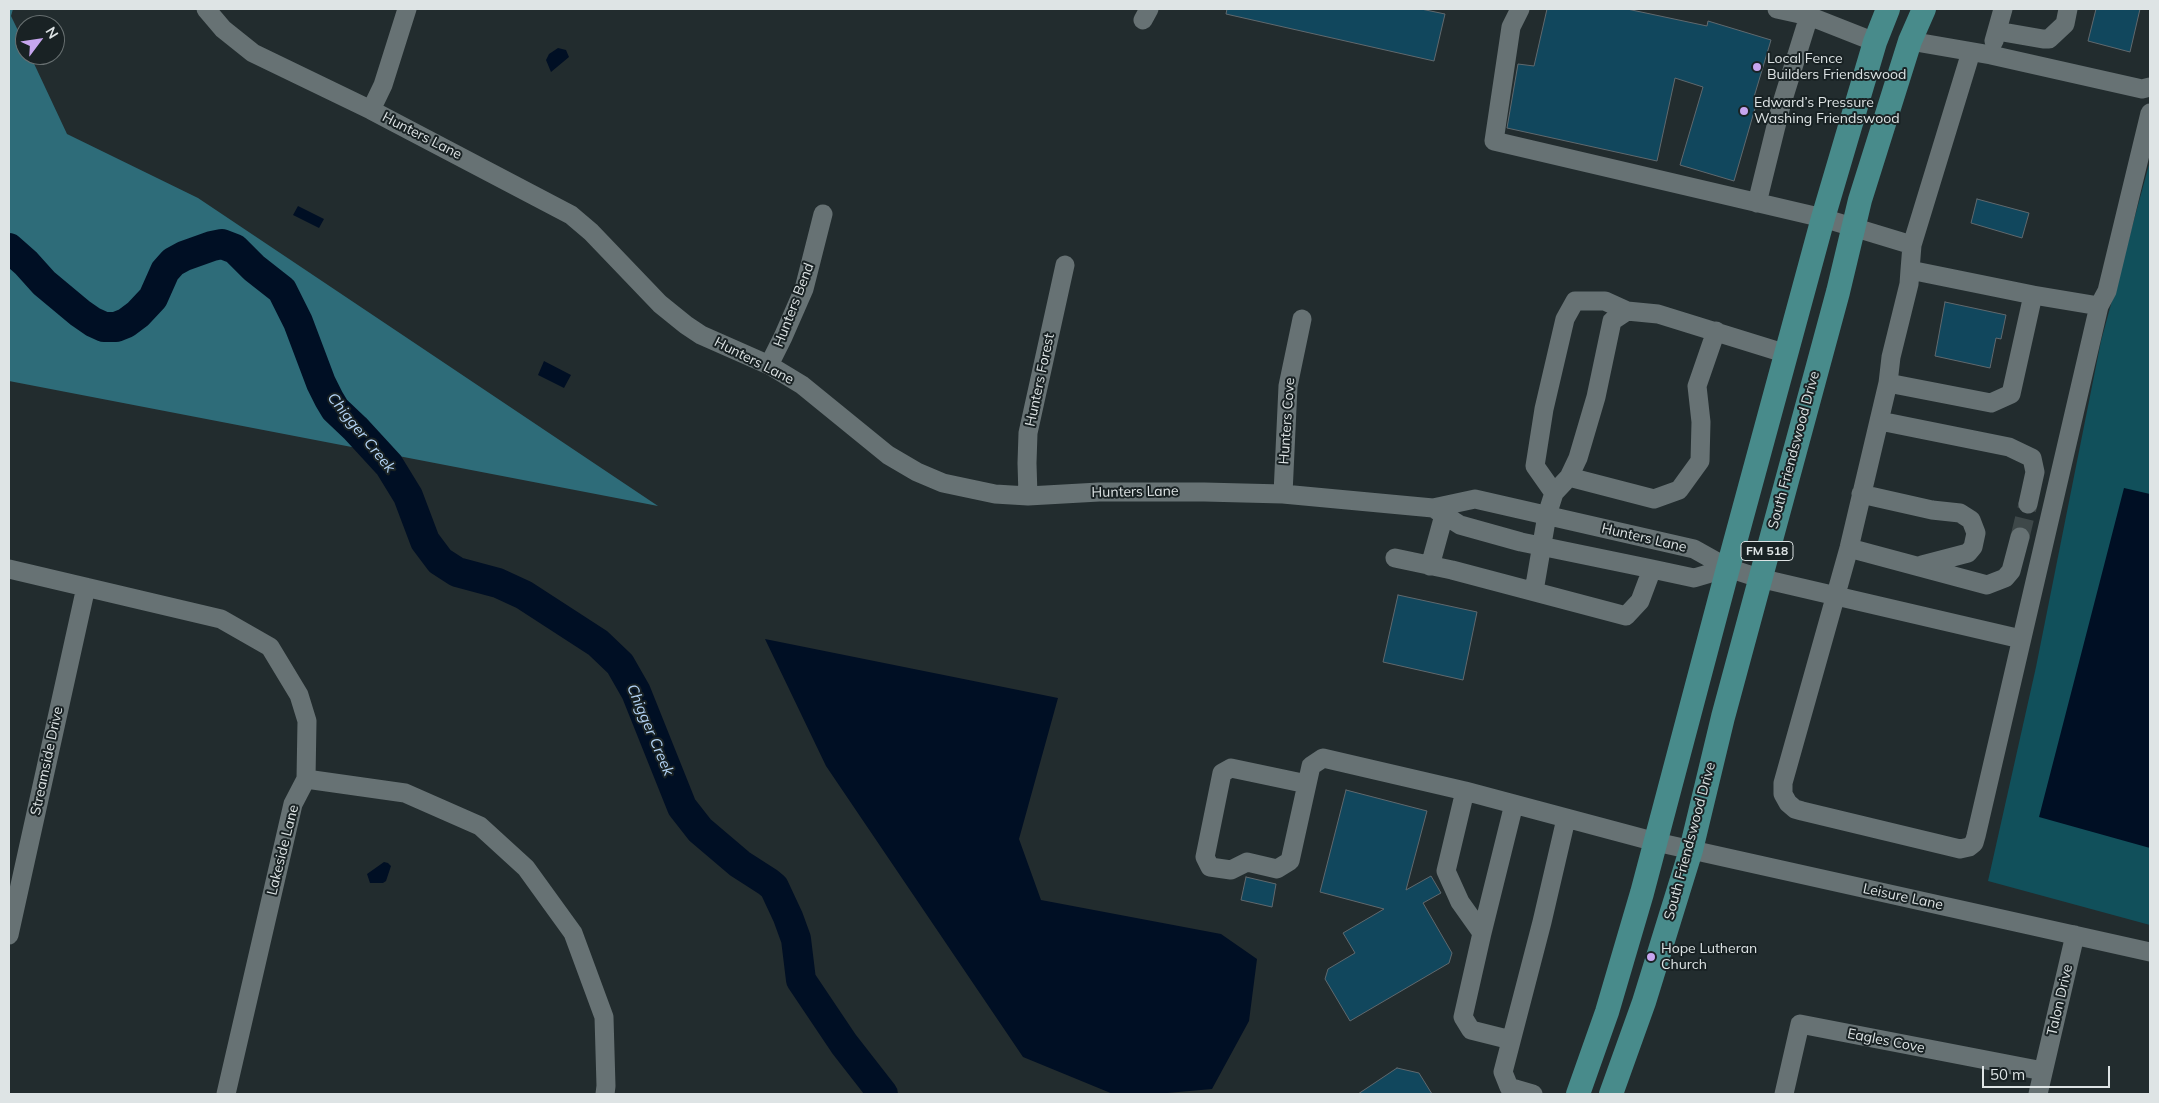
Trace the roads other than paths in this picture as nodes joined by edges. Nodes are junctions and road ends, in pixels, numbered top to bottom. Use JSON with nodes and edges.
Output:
{"nodes":[{"id":1,"x":206,"y":9,"type":"edge"},
{"id":2,"x":407,"y":9,"type":"edge"},
{"id":3,"x":1520,"y":9,"type":"edge"},
{"id":4,"x":1777,"y":9,"type":"edge"},
{"id":5,"x":1888,"y":9,"type":"edge"},
{"id":6,"x":1924,"y":9,"type":"edge"},
{"id":7,"x":2003,"y":9,"type":"edge"},
{"id":8,"x":2068,"y":9,"type":"edge"},
{"id":9,"x":1817,"y":15,"type":"edge"},
{"id":10,"x":1997,"y":31,"type":"junction"},
{"id":11,"x":1910,"y":41,"type":"junction"},
{"id":12,"x":1875,"y":42,"type":"junction"},
{"id":13,"x":1971,"y":52,"type":"junction"},
{"id":14,"x":1991,"y":55,"type":"junction"},
{"id":15,"x":2150,"y":87,"type":"edge"},
{"id":16,"x":371,"y":110,"type":"junction"},
{"id":17,"x":2150,"y":113,"type":"edge"},
{"id":18,"x":1757,"y":203,"type":"junction"},
{"id":19,"x":823,"y":214,"type":"dead end"},
{"id":20,"x":1823,"y":218,"type":"junction"},
{"id":21,"x":1853,"y":227,"type":"junction"},
{"id":22,"x":1912,"y":245,"type":"junction"},
{"id":23,"x":1065,"y":265,"type":"dead end"},
{"id":24,"x":1910,"y":270,"type":"junction"},
{"id":25,"x":2032,"y":295,"type":"junction"},
{"id":26,"x":2099,"y":306,"type":"junction"},
{"id":27,"x":1627,"y":311,"type":"junction"},
{"id":28,"x":1302,"y":319,"type":"dead end"},
{"id":29,"x":1716,"y":331,"type":"junction"},
{"id":30,"x":1787,"y":354,"type":"junction"},
{"id":31,"x":769,"y":366,"type":"junction"},
{"id":32,"x":1888,"y":382,"type":"junction"},
{"id":33,"x":1880,"y":421,"type":"junction"},
{"id":34,"x":1568,"y":476,"type":"junction"},
{"id":35,"x":1554,"y":493,"type":"junction"},
{"id":36,"x":1283,"y":494,"type":"junction"},
{"id":37,"x":1861,"y":494,"type":"junction"},
{"id":38,"x":1028,"y":496,"type":"junction"},
{"id":39,"x":2028,"y":504,"type":"tunnel mouth"},
{"id":40,"x":1439,"y":511,"type":"junction"},
{"id":41,"x":1547,"y":515,"type":"junction"},
{"id":42,"x":2020,"y":537,"type":"tunnel mouth"},
{"id":43,"x":1542,"y":547,"type":"junction"},
{"id":44,"x":1849,"y":548,"type":"junction"},
{"id":45,"x":1395,"y":558,"type":"dead end"},
{"id":46,"x":1430,"y":566,"type":"junction"},
{"id":47,"x":1921,"y":566,"type":"junction"},
{"id":48,"x":1728,"y":568,"type":"junction"},
{"id":49,"x":9,"y":569,"type":"edge"},
{"id":50,"x":1652,"y":569,"type":"junction"},
{"id":51,"x":1759,"y":578,"type":"junction"},
{"id":52,"x":86,"y":587,"type":"junction"},
{"id":53,"x":1534,"y":591,"type":"junction"},
{"id":54,"x":1835,"y":597,"type":"junction"},
{"id":55,"x":2022,"y":639,"type":"junction"},
{"id":56,"x":306,"y":779,"type":"junction"},
{"id":57,"x":1307,"y":784,"type":"junction"},
{"id":58,"x":1465,"y":791,"type":"junction"},
{"id":59,"x":1514,"y":804,"type":"junction"},
{"id":60,"x":1566,"y":819,"type":"junction"},
{"id":61,"x":1656,"y":842,"type":"junction"},
{"id":62,"x":1690,"y":850,"type":"junction"},
{"id":63,"x":9,"y":934,"type":"edge"},
{"id":64,"x":1482,"y":934,"type":"junction"},
{"id":65,"x":2075,"y":935,"type":"junction"},
{"id":66,"x":2150,"y":952,"type":"edge"},
{"id":67,"x":1511,"y":1040,"type":"junction"},
{"id":68,"x":2043,"y":1072,"type":"junction"},
{"id":69,"x":226,"y":1094,"type":"edge"},
{"id":70,"x":605,"y":1094,"type":"edge"},
{"id":71,"x":1533,"y":1094,"type":"edge"},
{"id":72,"x":1578,"y":1094,"type":"edge"},
{"id":73,"x":1611,"y":1094,"type":"edge"},
{"id":74,"x":1784,"y":1094,"type":"edge"},
{"id":75,"x":2038,"y":1094,"type":"edge"}],
"edges":[{"from":1,"to":16,"type":"street","name":"Hunters Lane"},
{"from":2,"to":16,"type":"street"},
{"from":3,"to":18,"type":"street"},
{"from":4,"to":9,"type":"street"},
{"from":5,"to":12,"type":"main road","number":"FM 518"},
{"from":6,"to":11,"type":"main road","name":"South Friendswood Drive","number":"FM 518"},
{"from":7,"to":10,"type":"street"},
{"from":8,"to":10,"type":"street"},
{"from":9,"to":12,"type":"street"},
{"from":9,"to":18,"type":"street"},
{"from":10,"to":14,"type":"street"},
{"from":11,"to":13,"type":"street"},
{"from":11,"to":21,"type":"main road","name":"South Friendswood Drive","number":"FM 518"},
{"from":12,"to":20,"type":"main road","number":"FM 518"},
{"from":13,"to":14,"type":"street"},
{"from":13,"to":22,"type":"street"},
{"from":14,"to":15,"type":"street"},
{"from":16,"to":31,"type":"street","name":"Hunters Lane"},
{"from":17,"to":26,"type":"street"},
{"from":18,"to":20,"type":"street"},
{"from":19,"to":31,"type":"street","name":"Hunters Bend"},
{"from":20,"to":21,"type":"street"},
{"from":20,"to":30,"type":"main road","number":"FM 518"},
{"from":21,"to":22,"type":"street"},
{"from":21,"to":51,"type":"main road","name":"South Friendswood Drive","number":"FM 518"},
{"from":22,"to":24,"type":"street"},
{"from":23,"to":38,"type":"street","name":"Hunters Forest"},
{"from":24,"to":25,"type":"street"},
{"from":24,"to":32,"type":"street"},
{"from":25,"to":26,"type":"street"},
{"from":25,"to":32,"type":"street"},
{"from":26,"to":55,"type":"street"},
{"from":27,"to":29,"type":"street"},
{"from":27,"to":34,"type":"street"},
{"from":27,"to":35,"type":"street"},
{"from":28,"to":36,"type":"street","name":"Hunters Cove"},
{"from":29,"to":30,"type":"street"},
{"from":29,"to":34,"type":"street"},
{"from":30,"to":48,"type":"main road","number":"FM 518"},
{"from":31,"to":38,"type":"street","name":"Hunters Lane"},
{"from":32,"to":33,"type":"street"},
{"from":33,"to":37,"type":"street"},
{"from":33,"to":39,"type":"street"},
{"from":34,"to":35,"type":"street"},
{"from":35,"to":41,"type":"street"},
{"from":36,"to":38,"type":"street","name":"Hunters Lane"},
{"from":36,"to":40,"type":"street","name":"Hunters Lane"},
{"from":37,"to":44,"type":"street"},
{"from":37,"to":47,"type":"street"},
{"from":40,"to":41,"type":"street","name":"Hunters Lane"},
{"from":40,"to":43,"type":"street","name":"Hunters Lane"},
{"from":40,"to":46,"type":"street"},
{"from":41,"to":43,"type":"street"},
{"from":41,"to":48,"type":"street","name":"Hunters Lane"},
{"from":42,"to":47,"type":"street"},
{"from":43,"to":50,"type":"street","name":"Hunters Lane"},
{"from":43,"to":53,"type":"street"},
{"from":44,"to":47,"type":"street"},
{"from":44,"to":54,"type":"street"},
{"from":45,"to":46,"type":"street"},
{"from":46,"to":53,"type":"street"},
{"from":48,"to":50,"type":"street","name":"Hunters Lane"},
{"from":48,"to":51,"type":"street"},
{"from":48,"to":61,"type":"main road","number":"FM 518"},
{"from":49,"to":52,"type":"street","name":"Lakeside Lane"},
{"from":50,"to":53,"type":"street"},
{"from":51,"to":54,"type":"street"},
{"from":51,"to":62,"type":"main road","name":"South Friendswood Drive","number":"FM 518"},
{"from":52,"to":56,"type":"street","name":"Lakeside Lane"},
{"from":52,"to":63,"type":"street","name":"Streamside Drive"},
{"from":54,"to":55,"type":"street"},
{"from":54,"to":55,"type":"street"},
{"from":56,"to":69,"type":"street","name":"Lakeside Lane"},
{"from":56,"to":70,"type":"street"},
{"from":57,"to":57,"type":"street","name":"Leisure Lane"},
{"from":57,"to":58,"type":"street","name":"Leisure Lane"},
{"from":58,"to":59,"type":"street","name":"Leisure Lane"},
{"from":58,"to":64,"type":"street"},
{"from":59,"to":60,"type":"street","name":"Leisure Lane"},
{"from":59,"to":64,"type":"street"},
{"from":60,"to":61,"type":"street","name":"Leisure Lane"},
{"from":60,"to":67,"type":"street"},
{"from":61,"to":62,"type":"street","name":"Leisure Lane"},
{"from":61,"to":72,"type":"main road","number":"FM 518"},
{"from":62,"to":65,"type":"street","name":"Leisure Lane"},
{"from":62,"to":73,"type":"main road","name":"South Friendswood Drive","number":"FM 518"},
{"from":64,"to":67,"type":"street"},
{"from":65,"to":66,"type":"street","name":"Leisure Lane"},
{"from":65,"to":68,"type":"street","name":"Talon Drive"},
{"from":67,"to":71,"type":"street"},
{"from":68,"to":74,"type":"street","name":"Eagles Cove"},
{"from":68,"to":75,"type":"street","name":"Talon Drive"}]}
